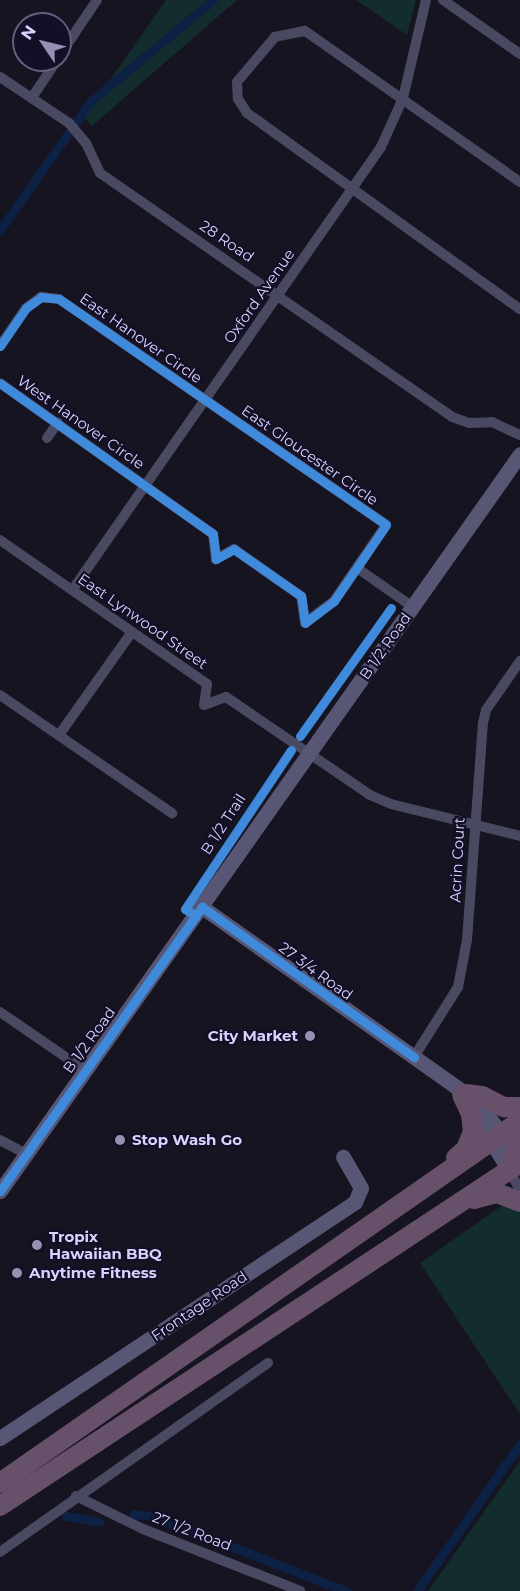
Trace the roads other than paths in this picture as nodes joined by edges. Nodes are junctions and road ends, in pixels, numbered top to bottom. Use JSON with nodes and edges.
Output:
{"nodes":[{"id":1,"x":97,"y":0,"type":"edge"},
{"id":2,"x":426,"y":0,"type":"edge"},
{"id":3,"x":443,"y":0,"type":"edge"},
{"id":4,"x":72,"y":37,"type":"edge"},
{"id":5,"x":520,"y":54,"type":"edge"},
{"id":6,"x":49,"y":72,"type":"edge"},
{"id":7,"x":0,"y":77,"type":"edge"},
{"id":8,"x":33,"y":96,"type":"junction"},
{"id":9,"x":403,"y":98,"type":"junction"},
{"id":10,"x":520,"y":182,"type":"edge"},
{"id":11,"x":354,"y":187,"type":"junction"},
{"id":12,"x":279,"y":294,"type":"junction"},
{"id":13,"x":520,"y":309,"type":"edge"},
{"id":14,"x":0,"y":346,"type":"edge"},
{"id":15,"x":0,"y":384,"type":"edge"},
{"id":16,"x":204,"y":400,"type":"junction"},
{"id":17,"x":58,"y":423,"type":"junction"},
{"id":18,"x":520,"y":435,"type":"edge"},
{"id":19,"x":47,"y":438,"type":"dead end"},
{"id":20,"x":520,"y":454,"type":"edge"},
{"id":21,"x":145,"y":485,"type":"junction"},
{"id":22,"x":0,"y":540,"type":"edge"},
{"id":23,"x":357,"y":568,"type":"junction"},
{"id":24,"x":73,"y":589,"type":"junction"},
{"id":25,"x":413,"y":606,"type":"junction"},
{"id":26,"x":132,"y":632,"type":"junction"},
{"id":27,"x":520,"y":661,"type":"edge"},
{"id":28,"x":0,"y":694,"type":"edge"},
{"id":29,"x":59,"y":735,"type":"junction"},
{"id":30,"x":310,"y":755,"type":"junction"},
{"id":31,"x":172,"y":813,"type":"dead end"},
{"id":32,"x":474,"y":826,"type":"junction"},
{"id":33,"x":520,"y":836,"type":"edge"},
{"id":34,"x":202,"y":907,"type":"junction"},
{"id":35,"x":0,"y":1012,"type":"edge"},
{"id":36,"x":414,"y":1057,"type":"junction"},
{"id":37,"x":86,"y":1071,"type":"junction"},
{"id":38,"x":460,"y":1091,"type":"junction"},
{"id":39,"x":520,"y":1107,"type":"edge"},
{"id":40,"x":520,"y":1120,"type":"edge"},
{"id":41,"x":0,"y":1140,"type":"edge"},
{"id":42,"x":511,"y":1151,"type":"edge"},
{"id":43,"x":26,"y":1154,"type":"junction"},
{"id":44,"x":344,"y":1157,"type":"dead end"},
{"id":45,"x":520,"y":1190,"type":"edge"},
{"id":46,"x":0,"y":1191,"type":"edge"},
{"id":47,"x":520,"y":1202,"type":"edge"},
{"id":48,"x":333,"y":1251,"type":"junction"},
{"id":49,"x":327,"y":1287,"type":"junction"},
{"id":50,"x":268,"y":1363,"type":"dead end"},
{"id":51,"x":0,"y":1438,"type":"edge"},
{"id":52,"x":1,"y":1482,"type":"edge"},
{"id":53,"x":76,"y":1496,"type":"junction"},
{"id":54,"x":0,"y":1506,"type":"edge"},
{"id":55,"x":0,"y":1552,"type":"edge"},
{"id":56,"x":300,"y":1591,"type":"edge"}],
"edges":[{"from":1,"to":4,"type":"street"},
{"from":2,"to":9,"type":"street","name":"Oxford Avenue"},
{"from":3,"to":5,"type":"street"},
{"from":6,"to":8,"type":"street"},
{"from":7,"to":8,"type":"street","name":"28 Road"},
{"from":8,"to":12,"type":"street","name":"28 Road"},
{"from":9,"to":10,"type":"street"},
{"from":9,"to":11,"type":"street","name":"Oxford Avenue"},
{"from":9,"to":11,"type":"street"},
{"from":11,"to":12,"type":"street","name":"Oxford Avenue"},
{"from":11,"to":13,"type":"street"},
{"from":12,"to":16,"type":"street","name":"Oxford Avenue"},
{"from":12,"to":18,"type":"street","name":"28 Road"},
{"from":14,"to":16,"type":"street","name":"East Hanover Circle"},
{"from":15,"to":17,"type":"street","name":"West Hanover Circle"},
{"from":16,"to":21,"type":"street","name":"Oxford Avenue"},
{"from":16,"to":23,"type":"street","name":"East Gloucester Circle"},
{"from":17,"to":19,"type":"street","name":"West Hanover Circle"},
{"from":17,"to":21,"type":"street","name":"West Hanover Circle"},
{"from":20,"to":25,"type":"main road","name":"B 1/2 Road"},
{"from":21,"to":23,"type":"street","name":"West Hanover Circle"},
{"from":21,"to":24,"type":"street","name":"Oxford Avenue"},
{"from":22,"to":24,"type":"street","name":"East Lynwood Street"},
{"from":23,"to":25,"type":"street"},
{"from":24,"to":26,"type":"street","name":"East Lynwood Street"},
{"from":25,"to":30,"type":"main road","name":"B 1/2 Road"},
{"from":26,"to":29,"type":"street"},
{"from":26,"to":30,"type":"street","name":"East Lynwood Street"},
{"from":27,"to":32,"type":"street","name":"Acrin Court"},
{"from":28,"to":29,"type":"street"},
{"from":29,"to":31,"type":"street"},
{"from":30,"to":32,"type":"street"},
{"from":30,"to":34,"type":"main road","name":"B 1/2 Road"},
{"from":32,"to":33,"type":"street"},
{"from":32,"to":36,"type":"street","name":"Acrin Court"},
{"from":34,"to":36,"type":"main road","name":"27 3/4 Road"},
{"from":34,"to":37,"type":"main road","name":"B 1/2 Road"},
{"from":35,"to":37,"type":"street"},
{"from":36,"to":38,"type":"main road","name":"27 3/4 Road"},
{"from":37,"to":43,"type":"main road","name":"B 1/2 Road"},
{"from":38,"to":39,"type":"highway"},
{"from":38,"to":42,"type":"main road","name":"27 3/4 Road"},
{"from":38,"to":48,"type":"highway"},
{"from":40,"to":42,"type":"highway"},
{"from":41,"to":43,"type":"street"},
{"from":42,"to":45,"type":"street"},
{"from":42,"to":48,"type":"highway"},
{"from":42,"to":49,"type":"highway"},
{"from":43,"to":46,"type":"main road","name":"B 1/2 Road"},
{"from":44,"to":51,"type":"main road","name":"Frontage Road"},
{"from":47,"to":49,"type":"highway"},
{"from":48,"to":52,"type":"highway"},
{"from":49,"to":54,"type":"highway"},
{"from":50,"to":53,"type":"street"},
{"from":53,"to":55,"type":"street"},
{"from":53,"to":56,"type":"street","name":"27 1/2 Road"}]}
